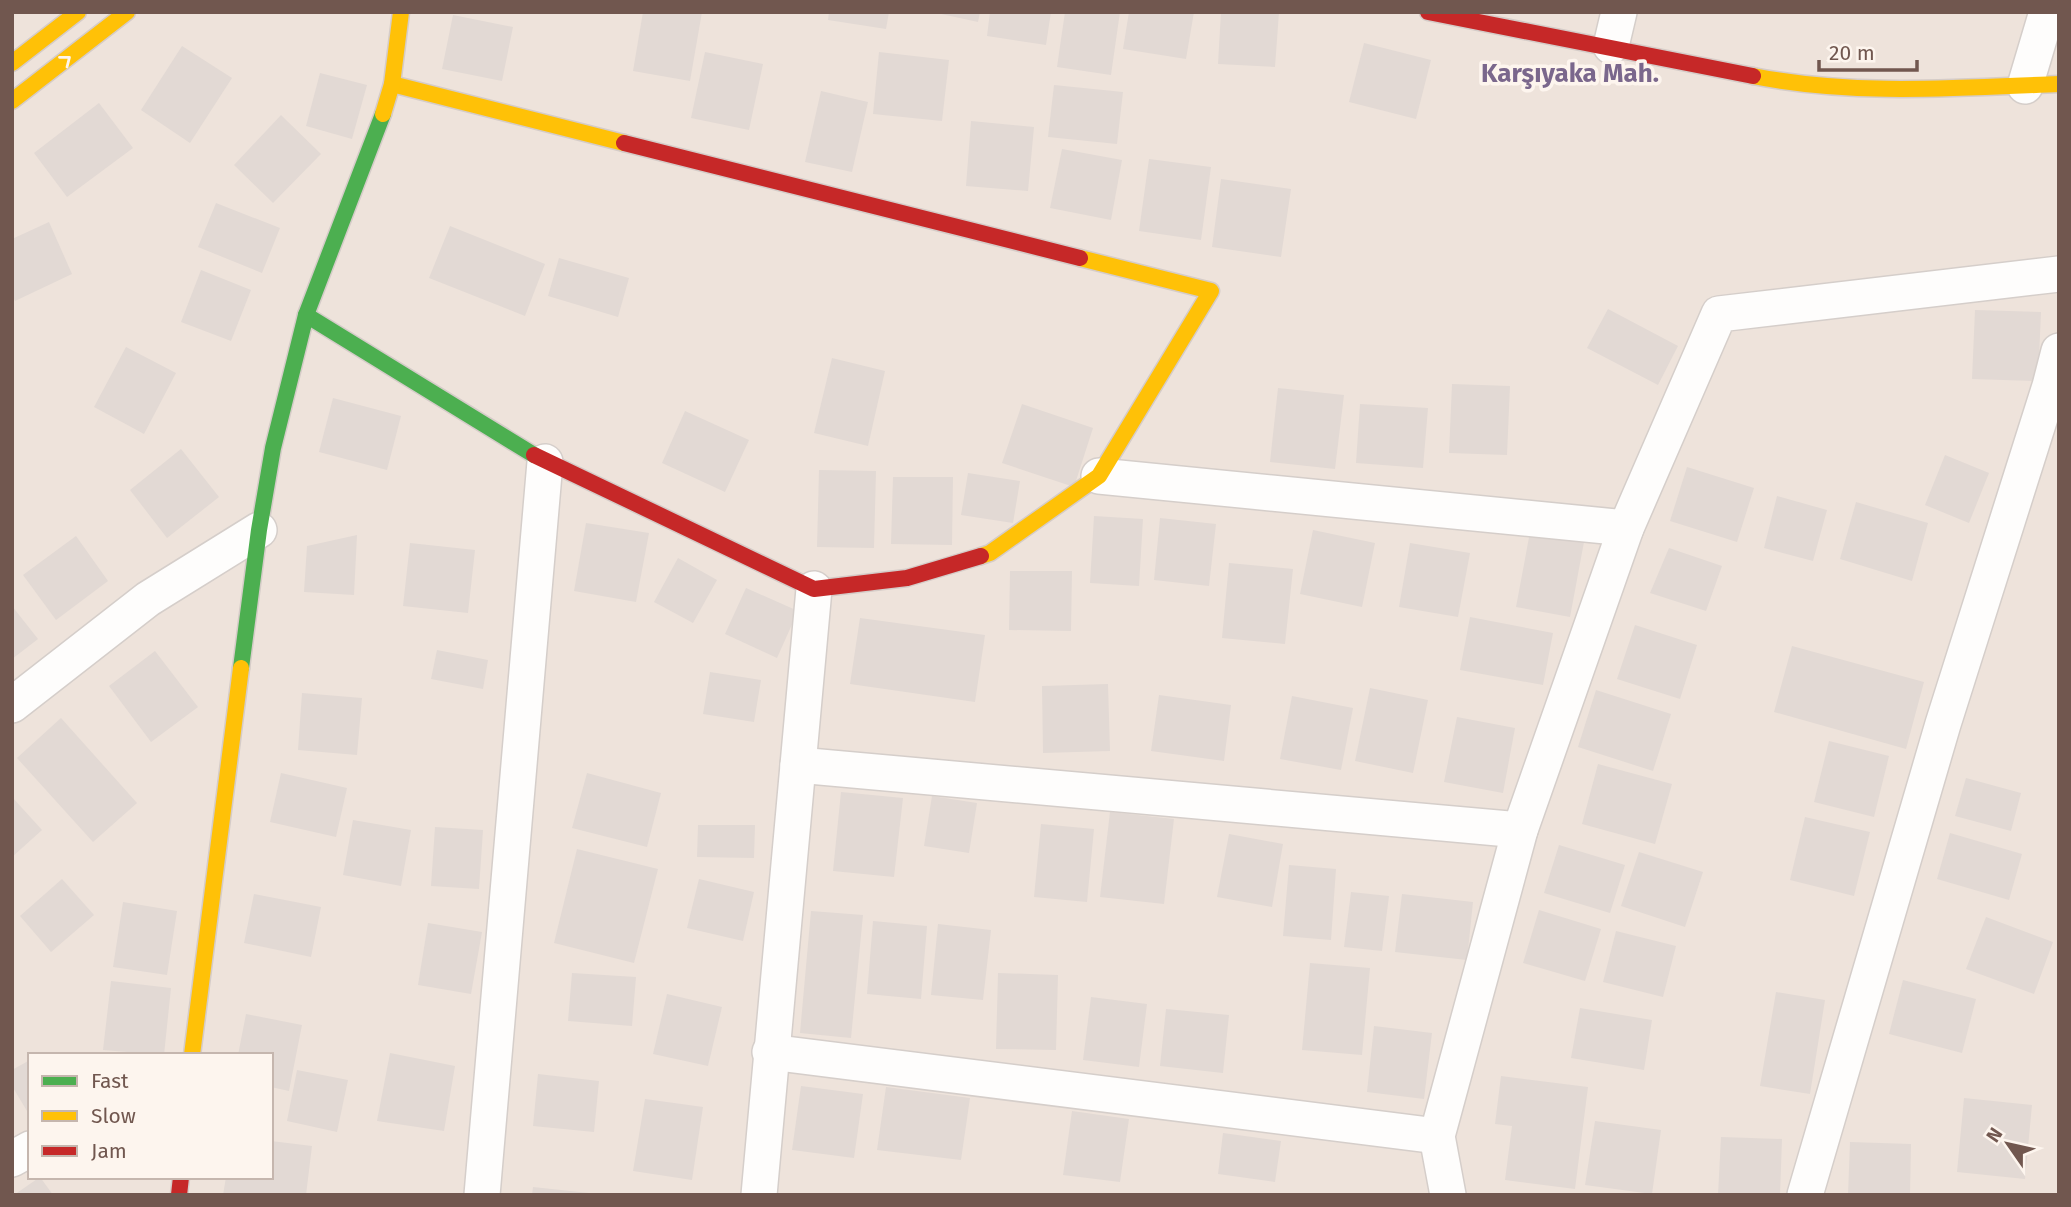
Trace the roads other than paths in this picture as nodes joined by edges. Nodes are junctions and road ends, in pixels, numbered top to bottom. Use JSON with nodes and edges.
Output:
{"nodes":[{"id":1,"x":78,"y":12,"type":"edge"},
{"id":2,"x":127,"y":12,"type":"edge"},
{"id":3,"x":401,"y":12,"type":"edge"},
{"id":4,"x":1429,"y":12,"type":"edge"},
{"id":5,"x":1619,"y":12,"type":"edge"},
{"id":6,"x":2048,"y":12,"type":"edge"},
{"id":7,"x":1611,"y":46,"type":"junction"},
{"id":8,"x":12,"y":63,"type":"edge"},
{"id":9,"x":392,"y":84,"type":"junction"},
{"id":10,"x":2059,"y":84,"type":"edge"},
{"id":11,"x":2025,"y":86,"type":"junction"},
{"id":12,"x":12,"y":101,"type":"edge"},
{"id":13,"x":2059,"y":274,"type":"edge"},
{"id":14,"x":306,"y":316,"type":"junction"},
{"id":15,"x":2059,"y":351,"type":"edge"},
{"id":16,"x":545,"y":462,"type":"junction"},
{"id":17,"x":1099,"y":476,"type":"junction"},
{"id":18,"x":1626,"y":528,"type":"junction"},
{"id":19,"x":259,"y":530,"type":"junction"},
{"id":20,"x":814,"y":589,"type":"junction"},
{"id":21,"x":12,"y":705,"type":"edge"},
{"id":22,"x":798,"y":765,"type":"junction"},
{"id":23,"x":1520,"y":830,"type":"junction"},
{"id":24,"x":770,"y":1052,"type":"junction"},
{"id":25,"x":192,"y":1053,"type":"edge"},
{"id":26,"x":1437,"y":1136,"type":"junction"},
{"id":27,"x":28,"y":1150,"type":"edge"},
{"id":28,"x":12,"y":1159,"type":"edge"},
{"id":29,"x":482,"y":1195,"type":"edge"},
{"id":30,"x":759,"y":1195,"type":"edge"},
{"id":31,"x":1448,"y":1195,"type":"edge"},
{"id":32,"x":1805,"y":1195,"type":"edge"}],
"edges":[{"from":1,"to":8,"type":"street"},
{"from":12,"to":2,"type":"street","one_way":true},
{"from":3,"to":9,"type":"street"},
{"from":4,"to":7,"type":"street"},
{"from":5,"to":7,"type":"street"},
{"from":6,"to":11,"type":"street"},
{"from":7,"to":11,"type":"street"},
{"from":9,"to":14,"type":"street"},
{"from":9,"to":17,"type":"street"},
{"from":10,"to":11,"type":"street"},
{"from":13,"to":18,"type":"street"},
{"from":14,"to":16,"type":"street"},
{"from":14,"to":19,"type":"street"},
{"from":15,"to":32,"type":"street"},
{"from":16,"to":20,"type":"street"},
{"from":16,"to":29,"type":"street"},
{"from":17,"to":18,"type":"street"},
{"from":17,"to":20,"type":"street"},
{"from":18,"to":23,"type":"street"},
{"from":19,"to":21,"type":"street"},
{"from":19,"to":25,"type":"street"},
{"from":20,"to":22,"type":"street"},
{"from":22,"to":23,"type":"street"},
{"from":22,"to":24,"type":"street"},
{"from":23,"to":26,"type":"street"},
{"from":24,"to":26,"type":"street"},
{"from":24,"to":30,"type":"street"},
{"from":26,"to":31,"type":"street"},
{"from":27,"to":28,"type":"street"}]}
